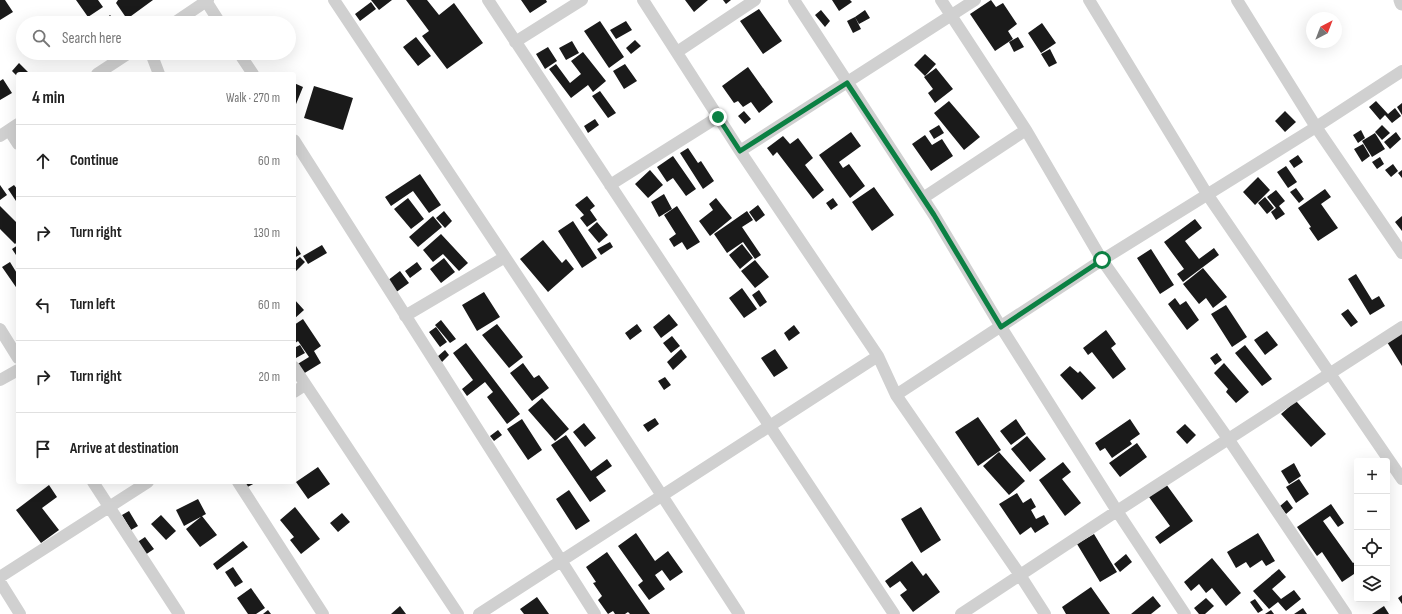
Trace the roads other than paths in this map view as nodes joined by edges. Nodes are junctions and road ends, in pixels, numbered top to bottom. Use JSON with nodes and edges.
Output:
{"nodes":[{"id":1,"x":207,"y":0,"type":"edge"},
{"id":2,"x":334,"y":0,"type":"edge"},
{"id":3,"x":488,"y":0,"type":"edge"},
{"id":4,"x":582,"y":0,"type":"edge"},
{"id":5,"x":643,"y":0,"type":"edge"},
{"id":6,"x":755,"y":0,"type":"edge"},
{"id":7,"x":794,"y":0,"type":"edge"},
{"id":8,"x":941,"y":0,"type":"edge"},
{"id":9,"x":975,"y":0,"type":"edge"},
{"id":10,"x":1089,"y":0,"type":"edge"},
{"id":11,"x":1236,"y":0,"type":"edge"},
{"id":12,"x":952,"y":15,"type":"junction"},
{"id":13,"x":184,"y":16,"type":"edge"},
{"id":14,"x":216,"y":16,"type":"edge"},
{"id":15,"x":515,"y":42,"type":"junction"},
{"id":16,"x":677,"y":52,"type":"junction"},
{"id":17,"x":118,"y":60,"type":"edge"},
{"id":18,"x":154,"y":60,"type":"edge"},
{"id":19,"x":244,"y":60,"type":"edge"},
{"id":20,"x":1402,"y":71,"type":"edge"},
{"id":21,"x":99,"y":72,"type":"edge"},
{"id":22,"x":158,"y":72,"type":"edge"},
{"id":23,"x":252,"y":72,"type":"edge"},
{"id":24,"x":847,"y":83,"type":"junction"},
{"id":25,"x":718,"y":117,"type":"junction"},
{"id":26,"x":1316,"y":127,"type":"junction"},
{"id":27,"x":9,"y":130,"type":"edge"},
{"id":28,"x":1026,"y":130,"type":"junction"},
{"id":29,"x":16,"y":141,"type":"edge"},
{"id":30,"x":296,"y":143,"type":"edge"},
{"id":31,"x":740,"y":151,"type":"junction"},
{"id":32,"x":610,"y":185,"type":"junction"},
{"id":33,"x":1207,"y":194,"type":"junction"},
{"id":34,"x":923,"y":198,"type":"junction"},
{"id":35,"x":1402,"y":253,"type":"edge"},
{"id":36,"x":505,"y":257,"type":"junction"},
{"id":37,"x":1102,"y":260,"type":"junction"},
{"id":38,"x":405,"y":316,"type":"junction"},
{"id":39,"x":1001,"y":327,"type":"junction"},
{"id":40,"x":1402,"y":328,"type":"edge"},
{"id":41,"x":0,"y":329,"type":"edge"},
{"id":42,"x":16,"y":355,"type":"edge"},
{"id":43,"x":878,"y":356,"type":"junction"},
{"id":44,"x":16,"y":371,"type":"edge"},
{"id":45,"x":296,"y":371,"type":"edge"},
{"id":46,"x":1331,"y":372,"type":"junction"},
{"id":47,"x":0,"y":380,"type":"edge"},
{"id":48,"x":305,"y":385,"type":"junction"},
{"id":49,"x":296,"y":391,"type":"edge"},
{"id":50,"x":896,"y":395,"type":"junction"},
{"id":51,"x":769,"y":425,"type":"junction"},
{"id":52,"x":1229,"y":440,"type":"junction"},
{"id":53,"x":1402,"y":479,"type":"edge"},
{"id":54,"x":94,"y":484,"type":"edge"},
{"id":55,"x":145,"y":484,"type":"edge"},
{"id":56,"x":239,"y":484,"type":"edge"},
{"id":57,"x":662,"y":495,"type":"junction"},
{"id":58,"x":108,"y":507,"type":"junction"},
{"id":59,"x":1117,"y":511,"type":"junction"},
{"id":60,"x":560,"y":561,"type":"junction"},
{"id":61,"x":1020,"y":575,"type":"junction"},
{"id":62,"x":0,"y":577,"type":"edge"},
{"id":63,"x":0,"y":582,"type":"edge"},
{"id":64,"x":20,"y":614,"type":"edge"},
{"id":65,"x":179,"y":614,"type":"edge"},
{"id":66,"x":323,"y":614,"type":"edge"},
{"id":67,"x":458,"y":614,"type":"edge"},
{"id":68,"x":479,"y":614,"type":"edge"},
{"id":69,"x":595,"y":614,"type":"edge"},
{"id":70,"x":739,"y":614,"type":"edge"},
{"id":71,"x":894,"y":614,"type":"edge"},
{"id":72,"x":961,"y":614,"type":"edge"},
{"id":73,"x":1045,"y":614,"type":"edge"},
{"id":74,"x":1185,"y":614,"type":"edge"},
{"id":75,"x":1346,"y":614,"type":"edge"}],
"edges":[{"from":1,"to":13,"type":"street"},
{"from":1,"to":14,"type":"street"},
{"from":2,"to":36,"type":"street"},
{"from":3,"to":15,"type":"street"},
{"from":4,"to":15,"type":"street"},
{"from":5,"to":16,"type":"street"},
{"from":6,"to":16,"type":"street"},
{"from":7,"to":24,"type":"street"},
{"from":8,"to":12,"type":"street"},
{"from":9,"to":12,"type":"street"},
{"from":10,"to":33,"type":"street"},
{"from":11,"to":26,"type":"street"},
{"from":12,"to":24,"type":"street"},
{"from":12,"to":28,"type":"street"},
{"from":15,"to":32,"type":"street"},
{"from":16,"to":25,"type":"street"},
{"from":17,"to":21,"type":"street"},
{"from":18,"to":22,"type":"street"},
{"from":19,"to":23,"type":"street"},
{"from":20,"to":26,"type":"street"},
{"from":24,"to":31,"type":"street"},
{"from":24,"to":34,"type":"street"},
{"from":25,"to":31,"type":"street"},
{"from":25,"to":32,"type":"street"},
{"from":26,"to":33,"type":"street"},
{"from":26,"to":35,"type":"street"},
{"from":27,"to":29,"type":"street"},
{"from":28,"to":34,"type":"street"},
{"from":28,"to":37,"type":"street"},
{"from":30,"to":38,"type":"street"},
{"from":31,"to":43,"type":"street"},
{"from":32,"to":51,"type":"street"},
{"from":33,"to":37,"type":"street"},
{"from":33,"to":46,"type":"street"},
{"from":34,"to":39,"type":"street"},
{"from":36,"to":38,"type":"street"},
{"from":36,"to":57,"type":"street"},
{"from":37,"to":39,"type":"street"},
{"from":37,"to":52,"type":"street"},
{"from":38,"to":60,"type":"street"},
{"from":39,"to":50,"type":"street"},
{"from":39,"to":59,"type":"street"},
{"from":40,"to":46,"type":"street"},
{"from":41,"to":42,"type":"street"},
{"from":43,"to":50,"type":"street"},
{"from":43,"to":51,"type":"street"},
{"from":44,"to":47,"type":"street"},
{"from":45,"to":48,"type":"street"},
{"from":46,"to":52,"type":"street"},
{"from":46,"to":53,"type":"street"},
{"from":48,"to":49,"type":"street"},
{"from":48,"to":67,"type":"street"},
{"from":50,"to":61,"type":"street"},
{"from":51,"to":57,"type":"street"},
{"from":51,"to":71,"type":"street"},
{"from":52,"to":59,"type":"street"},
{"from":52,"to":75,"type":"street"},
{"from":54,"to":58,"type":"street"},
{"from":55,"to":58,"type":"street"},
{"from":56,"to":66,"type":"street"},
{"from":57,"to":60,"type":"street"},
{"from":57,"to":70,"type":"street"},
{"from":58,"to":62,"type":"street"},
{"from":58,"to":65,"type":"street"},
{"from":59,"to":61,"type":"street"},
{"from":59,"to":74,"type":"street"},
{"from":60,"to":68,"type":"street"},
{"from":60,"to":69,"type":"street"},
{"from":61,"to":72,"type":"street"},
{"from":61,"to":73,"type":"street"},
{"from":63,"to":64,"type":"street"}]}
